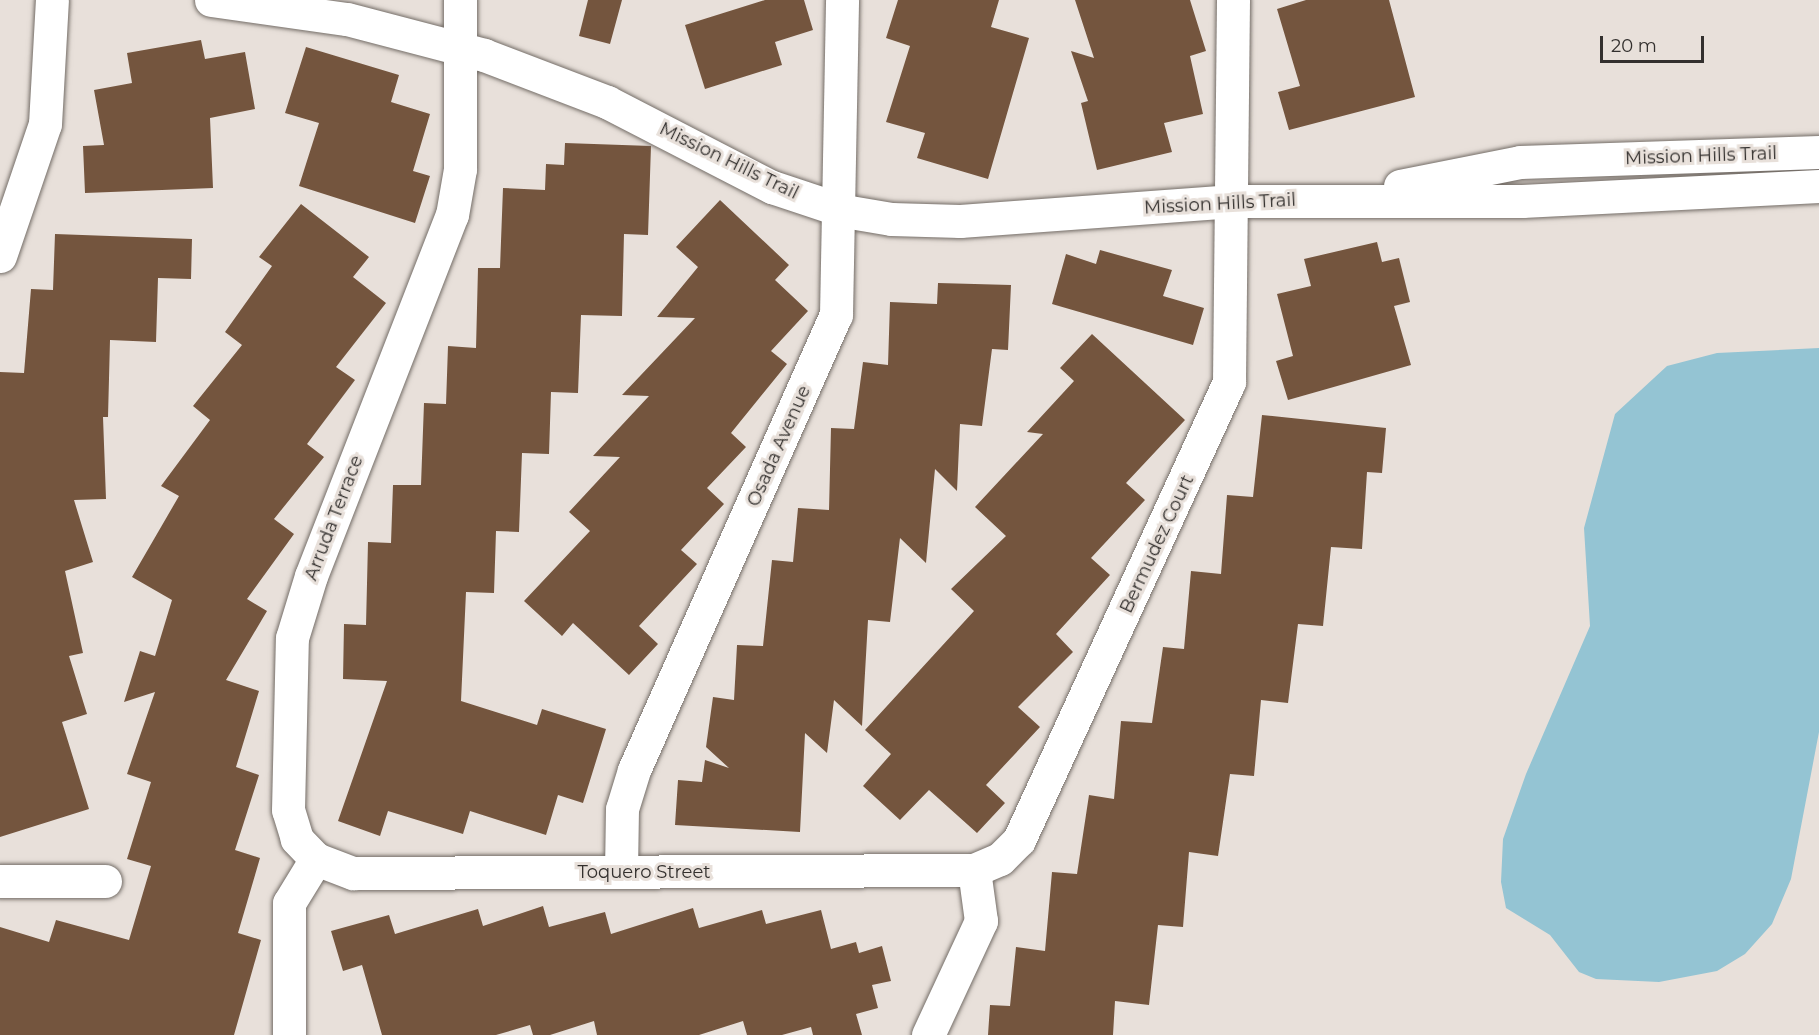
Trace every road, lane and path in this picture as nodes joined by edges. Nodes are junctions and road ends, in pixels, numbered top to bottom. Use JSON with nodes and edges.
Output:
{"nodes":[{"id":1,"x":52,"y":0,"type":"edge"},
{"id":2,"x":212,"y":0,"type":"edge"},
{"id":3,"x":460,"y":0,"type":"edge"},
{"id":4,"x":842,"y":0,"type":"edge"},
{"id":5,"x":1233,"y":0,"type":"edge"},
{"id":6,"x":460,"y":47,"type":"junction"},
{"id":7,"x":1819,"y":152,"type":"edge"},
{"id":8,"x":1819,"y":186,"type":"edge"},
{"id":9,"x":1335,"y":198,"type":"junction"},
{"id":10,"x":1233,"y":201,"type":"junction"},
{"id":11,"x":841,"y":209,"type":"junction"},
{"id":12,"x":0,"y":256,"type":"edge"},
{"id":13,"x":316,"y":859,"type":"junction"},
{"id":14,"x":974,"y":870,"type":"junction"},
{"id":15,"x":621,"y":872,"type":"junction"},
{"id":16,"x":0,"y":881,"type":"edge"},
{"id":17,"x":105,"y":881,"type":"dead end"},
{"id":18,"x":289,"y":1035,"type":"edge"},
{"id":19,"x":928,"y":1035,"type":"edge"}],
"edges":[{"from":1,"to":12,"type":"street"},
{"from":2,"to":6,"type":"street","name":"Mission Hills Trail"},
{"from":3,"to":6,"type":"street","name":"Arruda Terrace"},
{"from":4,"to":11,"type":"street","name":"Osada Avenue"},
{"from":5,"to":10,"type":"street","name":"Bermudez Court"},
{"from":6,"to":11,"type":"street","name":"Mission Hills Trail"},
{"from":6,"to":13,"type":"street","name":"Arruda Terrace"},
{"from":7,"to":9,"type":"street","name":"Mission Hills Trail"},
{"from":8,"to":9,"type":"street","name":"Mission Hills Trail"},
{"from":9,"to":10,"type":"street","name":"Mission Hills Trail"},
{"from":10,"to":11,"type":"street","name":"Mission Hills Trail"},
{"from":10,"to":14,"type":"street","name":"Bermudez Court"},
{"from":11,"to":15,"type":"street","name":"Osada Avenue"},
{"from":13,"to":15,"type":"street","name":"Toquero Street"},
{"from":13,"to":18,"type":"street"},
{"from":14,"to":15,"type":"street","name":"Toquero Street"},
{"from":14,"to":19,"type":"street"},
{"from":16,"to":17,"type":"street"}]}
